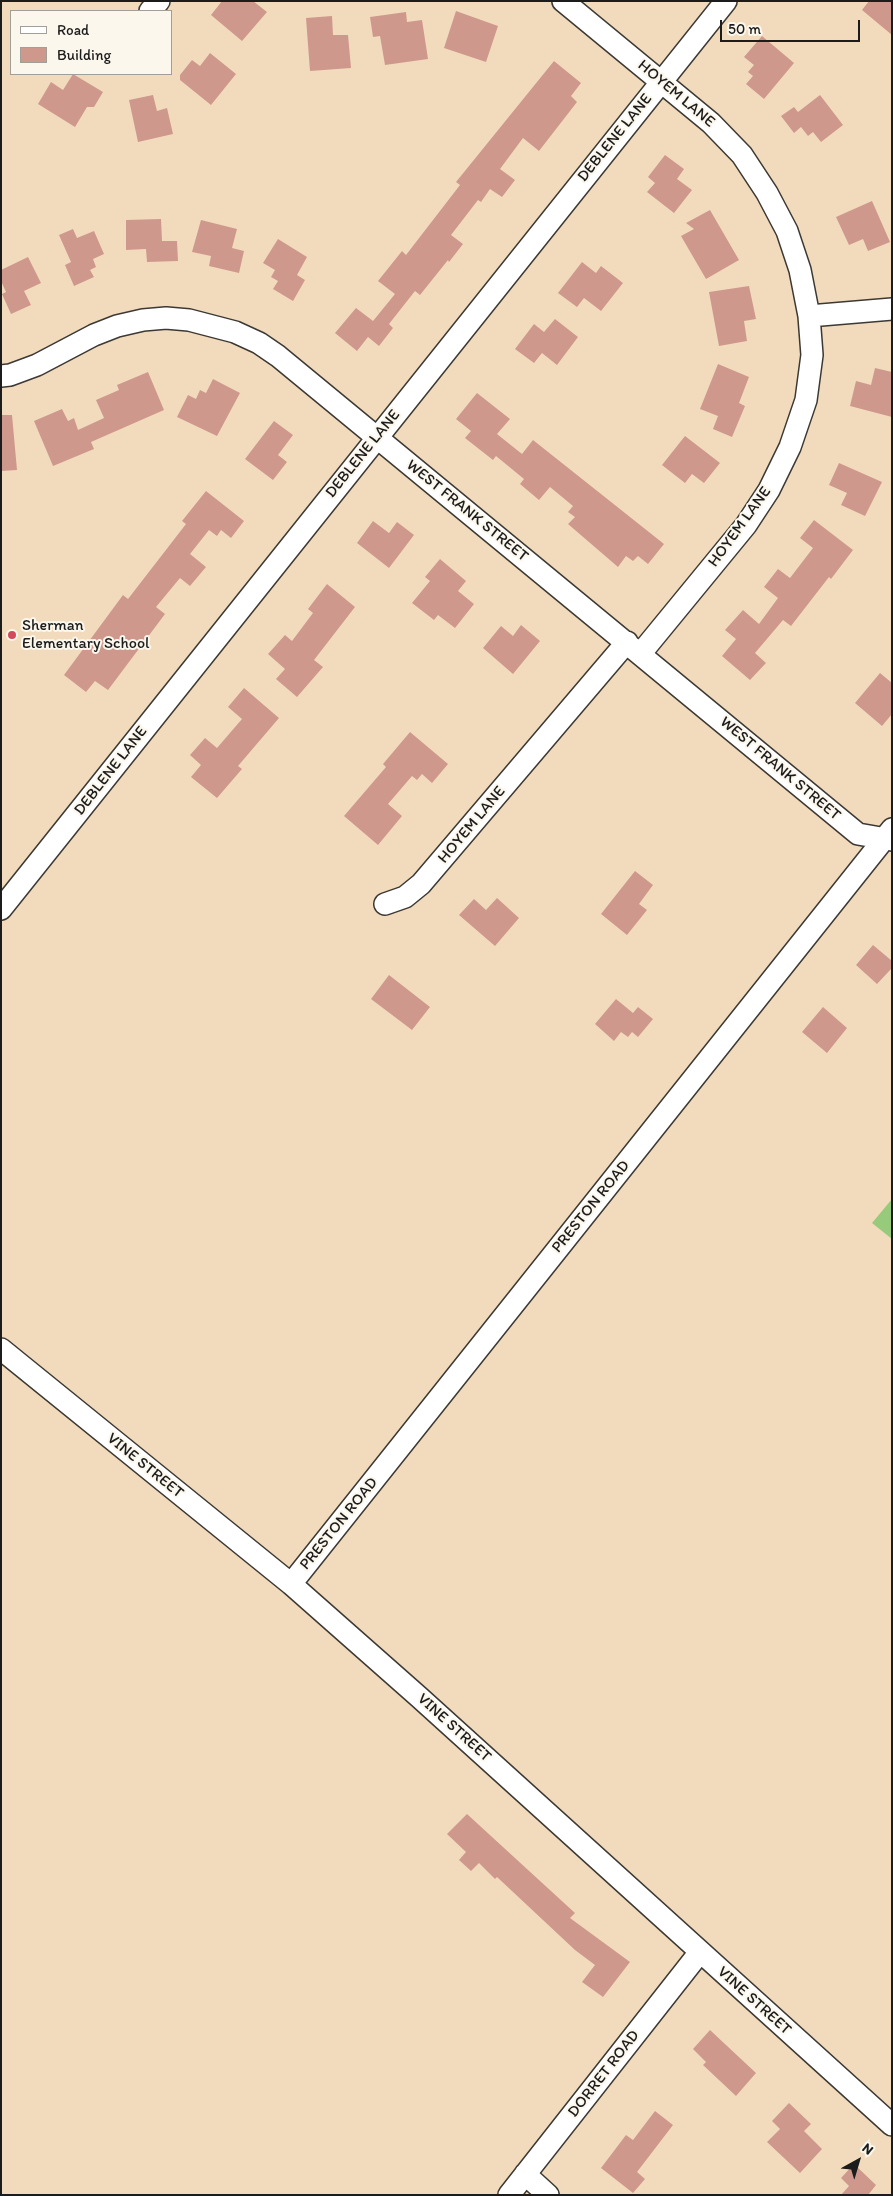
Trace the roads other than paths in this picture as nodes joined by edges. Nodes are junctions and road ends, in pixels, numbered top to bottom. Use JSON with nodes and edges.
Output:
{"nodes":[{"id":1,"x":563,"y":1,"type":"edge"},
{"id":2,"x":726,"y":1,"type":"edge"},
{"id":3,"x":660,"y":81,"type":"junction"},
{"id":4,"x":892,"y":309,"type":"edge"},
{"id":5,"x":809,"y":316,"type":"junction"},
{"id":6,"x":1,"y":376,"type":"edge"},
{"id":7,"x":376,"y":437,"type":"junction"},
{"id":8,"x":634,"y":648,"type":"junction"},
{"id":9,"x":889,"y":836,"type":"edge"},
{"id":10,"x":385,"y":904,"type":"dead end"},
{"id":11,"x":1,"y":909,"type":"edge"},
{"id":12,"x":1,"y":1349,"type":"edge"},
{"id":13,"x":291,"y":1584,"type":"junction"},
{"id":14,"x":700,"y":1952,"type":"junction"},
{"id":15,"x":892,"y":2125,"type":"edge"},
{"id":16,"x":525,"y":2174,"type":"junction"},
{"id":17,"x":508,"y":2195,"type":"edge"},
{"id":18,"x":548,"y":2195,"type":"edge"}],
"edges":[{"from":1,"to":3,"type":"street","name":"HOYEM LANE"},
{"from":2,"to":3,"type":"street","name":"DEBLENE LANE"},
{"from":3,"to":5,"type":"street","name":"HOYEM LANE"},
{"from":3,"to":7,"type":"street","name":"DEBLENE LANE"},
{"from":4,"to":5,"type":"street"},
{"from":5,"to":8,"type":"street","name":"HOYEM LANE"},
{"from":6,"to":7,"type":"street","name":"WEST FRANK STREET"},
{"from":7,"to":8,"type":"street","name":"WEST FRANK STREET"},
{"from":7,"to":11,"type":"street","name":"DEBLENE LANE"},
{"from":8,"to":9,"type":"street","name":"WEST FRANK STREET"},
{"from":8,"to":10,"type":"street","name":"HOYEM LANE"},
{"from":9,"to":13,"type":"street","name":"PRESTON ROAD"},
{"from":12,"to":13,"type":"street","name":"VINE STREET"},
{"from":13,"to":14,"type":"street","name":"VINE STREET"},
{"from":14,"to":15,"type":"street","name":"VINE STREET"},
{"from":14,"to":16,"type":"street","name":"DORRET ROAD"},
{"from":16,"to":17,"type":"street","name":"DORRET ROAD"},
{"from":16,"to":18,"type":"street"}]}
